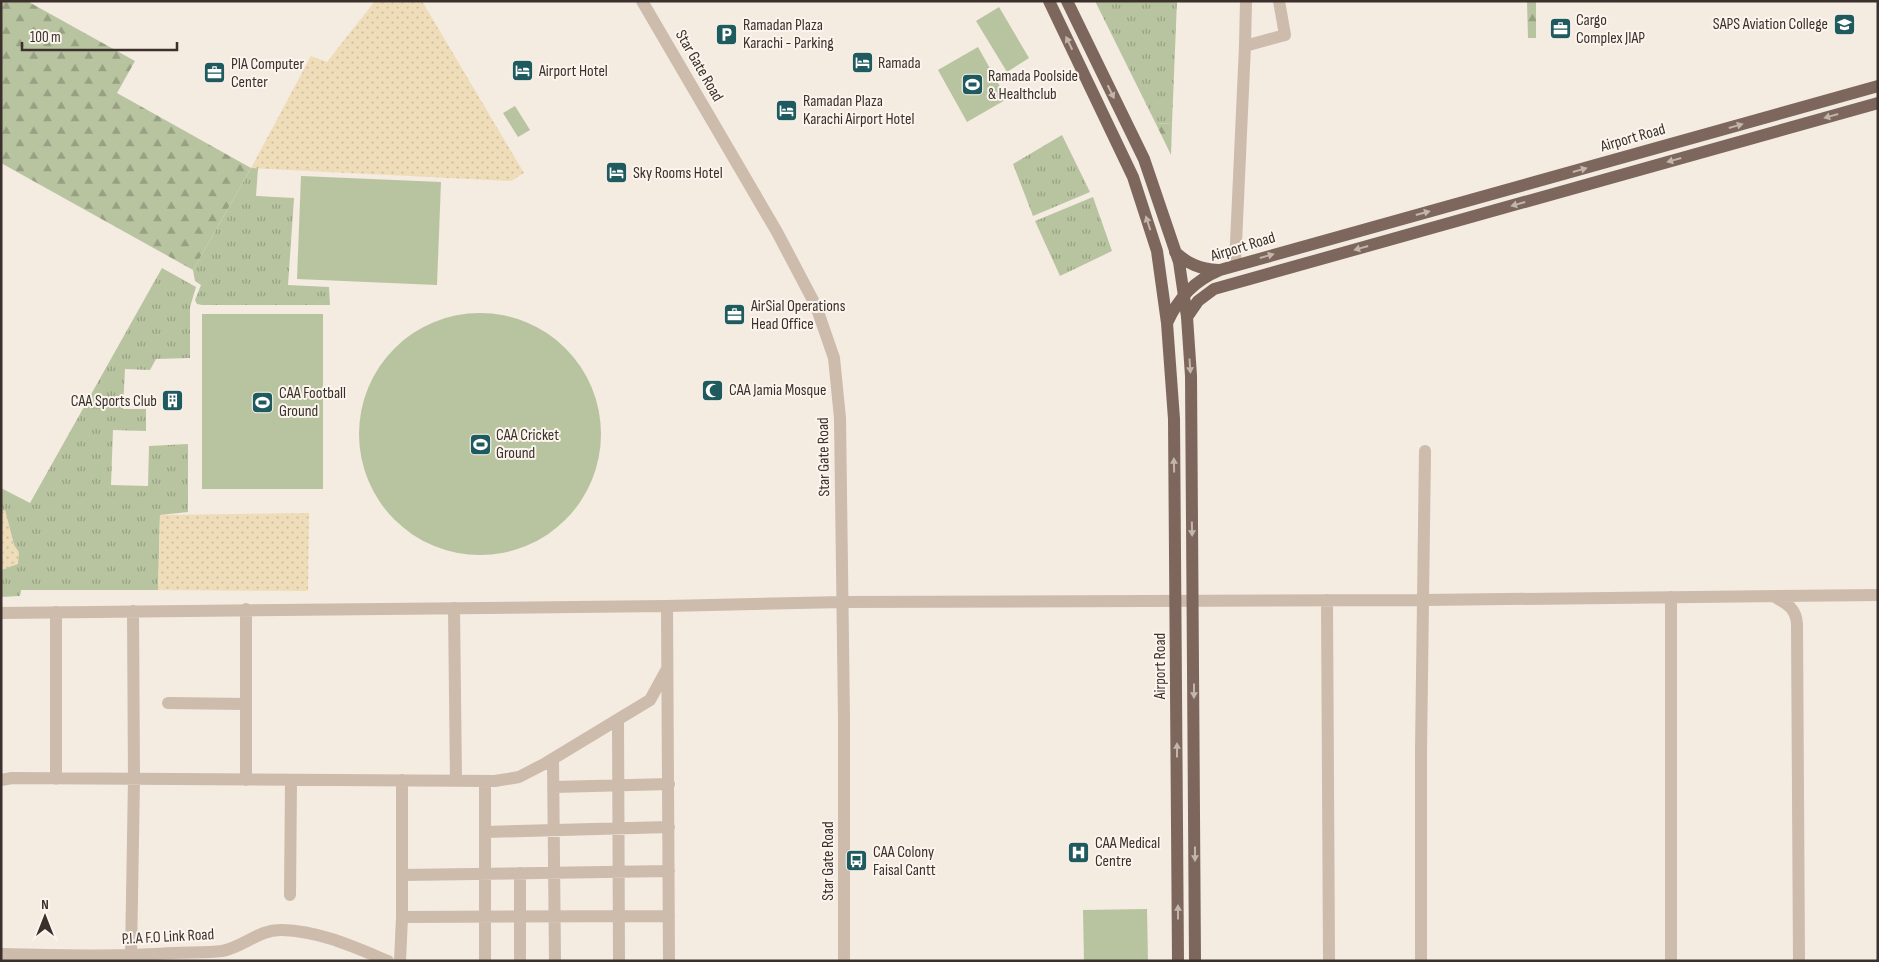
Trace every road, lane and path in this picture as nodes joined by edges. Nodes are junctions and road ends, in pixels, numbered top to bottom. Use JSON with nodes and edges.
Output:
{"nodes":[{"id":1,"x":642,"y":1,"type":"edge"},
{"id":2,"x":1049,"y":1,"type":"edge"},
{"id":3,"x":1067,"y":1,"type":"edge"},
{"id":4,"x":1246,"y":1,"type":"edge"},
{"id":5,"x":1279,"y":1,"type":"edge"},
{"id":6,"x":1245,"y":46,"type":"junction"},
{"id":7,"x":1878,"y":86,"type":"edge"},
{"id":8,"x":1878,"y":103,"type":"edge"},
{"id":9,"x":1157,"y":251,"type":"junction"},
{"id":10,"x":1175,"y":252,"type":"junction"},
{"id":11,"x":1235,"y":265,"type":"junction"},
{"id":12,"x":1220,"y":270,"type":"junction"},
{"id":13,"x":1180,"y":274,"type":"junction"},
{"id":14,"x":1196,"y":282,"type":"junction"},
{"id":15,"x":1214,"y":289,"type":"junction"},
{"id":16,"x":1183,"y":294,"type":"junction"},
{"id":17,"x":1187,"y":317,"type":"junction"},
{"id":18,"x":1167,"y":322,"type":"junction"},
{"id":19,"x":1425,"y":451,"type":"dead end"},
{"id":20,"x":1878,"y":595,"type":"edge"},
{"id":21,"x":1775,"y":596,"type":"junction"},
{"id":22,"x":1671,"y":597,"type":"junction"},
{"id":23,"x":1193,"y":600,"type":"junction"},
{"id":24,"x":1327,"y":600,"type":"junction"},
{"id":25,"x":1423,"y":600,"type":"junction"},
{"id":26,"x":1176,"y":601,"type":"junction"},
{"id":27,"x":843,"y":602,"type":"junction"},
{"id":28,"x":667,"y":606,"type":"junction"},
{"id":29,"x":454,"y":608,"type":"junction"},
{"id":30,"x":246,"y":609,"type":"junction"},
{"id":31,"x":133,"y":611,"type":"junction"},
{"id":32,"x":56,"y":612,"type":"junction"},
{"id":33,"x":1,"y":613,"type":"edge"},
{"id":34,"x":667,"y":669,"type":"junction"},
{"id":35,"x":168,"y":703,"type":"dead end"},
{"id":36,"x":246,"y":704,"type":"junction"},
{"id":37,"x":618,"y":720,"type":"junction"},
{"id":38,"x":553,"y":758,"type":"junction"},
{"id":39,"x":56,"y":778,"type":"junction"},
{"id":40,"x":134,"y":779,"type":"junction"},
{"id":41,"x":1,"y":780,"type":"edge"},
{"id":42,"x":246,"y":780,"type":"junction"},
{"id":43,"x":291,"y":780,"type":"junction"},
{"id":44,"x":402,"y":780,"type":"junction"},
{"id":45,"x":456,"y":781,"type":"junction"},
{"id":46,"x":485,"y":781,"type":"junction"},
{"id":47,"x":669,"y":784,"type":"junction"},
{"id":48,"x":619,"y":786,"type":"junction"},
{"id":49,"x":554,"y":788,"type":"junction"},
{"id":50,"x":669,"y":827,"type":"junction"},
{"id":51,"x":619,"y":829,"type":"junction"},
{"id":52,"x":554,"y":830,"type":"junction"},
{"id":53,"x":485,"y":832,"type":"junction"},
{"id":54,"x":669,"y":871,"type":"junction"},
{"id":55,"x":619,"y":872,"type":"junction"},
{"id":56,"x":520,"y":873,"type":"junction"},
{"id":57,"x":555,"y":873,"type":"junction"},
{"id":58,"x":485,"y":874,"type":"junction"},
{"id":59,"x":402,"y":875,"type":"junction"},
{"id":60,"x":290,"y":895,"type":"dead end"},
{"id":61,"x":520,"y":916,"type":"junction"},
{"id":62,"x":555,"y":916,"type":"junction"},
{"id":63,"x":620,"y":916,"type":"junction"},
{"id":64,"x":669,"y":916,"type":"junction"},
{"id":65,"x":402,"y":917,"type":"junction"},
{"id":66,"x":485,"y":917,"type":"junction"},
{"id":67,"x":1,"y":954,"type":"edge"},
{"id":68,"x":130,"y":956,"type":"junction"},
{"id":69,"x":388,"y":961,"type":"edge"},
{"id":70,"x":400,"y":961,"type":"edge"},
{"id":71,"x":485,"y":961,"type":"edge"},
{"id":72,"x":520,"y":961,"type":"edge"},
{"id":73,"x":555,"y":961,"type":"edge"},
{"id":74,"x":619,"y":961,"type":"edge"},
{"id":75,"x":669,"y":961,"type":"edge"},
{"id":76,"x":844,"y":961,"type":"edge"},
{"id":77,"x":1178,"y":961,"type":"edge"},
{"id":78,"x":1195,"y":961,"type":"edge"},
{"id":79,"x":1329,"y":961,"type":"edge"},
{"id":80,"x":1421,"y":961,"type":"edge"},
{"id":81,"x":1671,"y":961,"type":"edge"},
{"id":82,"x":1799,"y":961,"type":"edge"}],
"edges":[{"from":1,"to":27,"type":"street","name":"Star Gate Road"},
{"from":9,"to":2,"type":"main road","one_way":true},
{"from":3,"to":10,"type":"main road","name":"Airport Road","one_way":true},
{"from":4,"to":6,"type":"street"},
{"from":5,"to":6,"type":"street"},
{"from":6,"to":11,"type":"street"},
{"from":11,"to":7,"type":"main road","name":"Airport Road","one_way":true},
{"from":8,"to":15,"type":"main road","name":"Airport Road","one_way":true},
{"from":9,"to":13,"type":"main road"},
{"from":9,"to":18,"type":"main road"},
{"from":10,"to":12,"type":"main road"},
{"from":10,"to":13,"type":"main road","name":"Airport Road"},
{"from":11,"to":12,"type":"main road","name":"Airport Road"},
{"from":12,"to":14,"type":"main road","name":"Airport Road"},
{"from":13,"to":14,"type":"main road"},
{"from":13,"to":16,"type":"main road","name":"Airport Road"},
{"from":14,"to":15,"type":"main road"},
{"from":14,"to":16,"type":"main road","name":"Airport Road"},
{"from":15,"to":17,"type":"main road"},
{"from":16,"to":17,"type":"main road","name":"Airport Road"},
{"from":16,"to":18,"type":"main road","name":"Airport Road"},
{"from":17,"to":23,"type":"main road","name":"Airport Road","one_way":true},
{"from":26,"to":18,"type":"main road","name":"Airport Road","one_way":true},
{"from":19,"to":25,"type":"street"},
{"from":20,"to":21,"type":"street"},
{"from":21,"to":22,"type":"street"},
{"from":21,"to":82,"type":"street"},
{"from":22,"to":25,"type":"street"},
{"from":22,"to":81,"type":"street"},
{"from":23,"to":24,"type":"street"},
{"from":23,"to":26,"type":"street"},
{"from":23,"to":78,"type":"main road","name":"Airport Road","one_way":true},
{"from":24,"to":25,"type":"street"},
{"from":24,"to":79,"type":"street"},
{"from":25,"to":80,"type":"street"},
{"from":26,"to":27,"type":"street"},
{"from":77,"to":26,"type":"main road","name":"Airport Road","one_way":true},
{"from":27,"to":28,"type":"street"},
{"from":27,"to":76,"type":"street","name":"Star Gate Road"},
{"from":28,"to":29,"type":"street"},
{"from":28,"to":34,"type":"street"},
{"from":29,"to":30,"type":"street"},
{"from":29,"to":45,"type":"street"},
{"from":30,"to":31,"type":"street"},
{"from":30,"to":36,"type":"street"},
{"from":31,"to":32,"type":"street"},
{"from":31,"to":40,"type":"street"},
{"from":32,"to":33,"type":"street"},
{"from":32,"to":39,"type":"street"},
{"from":34,"to":37,"type":"street"},
{"from":34,"to":47,"type":"street"},
{"from":35,"to":36,"type":"street"},
{"from":36,"to":42,"type":"street"},
{"from":37,"to":38,"type":"street"},
{"from":37,"to":48,"type":"street"},
{"from":38,"to":46,"type":"street"},
{"from":38,"to":49,"type":"street"},
{"from":39,"to":40,"type":"street"},
{"from":39,"to":41,"type":"street"},
{"from":40,"to":42,"type":"street"},
{"from":40,"to":68,"type":"street"},
{"from":42,"to":43,"type":"street"},
{"from":43,"to":44,"type":"street"},
{"from":43,"to":60,"type":"street"},
{"from":44,"to":45,"type":"street"},
{"from":44,"to":59,"type":"street"},
{"from":45,"to":46,"type":"street"},
{"from":46,"to":53,"type":"street"},
{"from":47,"to":48,"type":"street"},
{"from":47,"to":50,"type":"street"},
{"from":48,"to":49,"type":"street"},
{"from":48,"to":51,"type":"street"},
{"from":49,"to":52,"type":"street"},
{"from":50,"to":51,"type":"street"},
{"from":50,"to":54,"type":"street"},
{"from":51,"to":52,"type":"street"},
{"from":51,"to":55,"type":"street"},
{"from":52,"to":53,"type":"street"},
{"from":52,"to":57,"type":"street"},
{"from":53,"to":58,"type":"street"},
{"from":54,"to":55,"type":"street"},
{"from":54,"to":64,"type":"street"},
{"from":55,"to":57,"type":"street"},
{"from":55,"to":63,"type":"street"},
{"from":56,"to":57,"type":"street"},
{"from":56,"to":58,"type":"street"},
{"from":56,"to":61,"type":"street"},
{"from":57,"to":62,"type":"street"},
{"from":58,"to":59,"type":"street"},
{"from":58,"to":66,"type":"street"},
{"from":59,"to":65,"type":"street"},
{"from":61,"to":62,"type":"street"},
{"from":61,"to":66,"type":"street"},
{"from":61,"to":72,"type":"street"},
{"from":62,"to":63,"type":"street"},
{"from":62,"to":73,"type":"street"},
{"from":63,"to":64,"type":"street"},
{"from":63,"to":74,"type":"street"},
{"from":64,"to":75,"type":"street"},
{"from":65,"to":66,"type":"street"},
{"from":65,"to":70,"type":"street"},
{"from":66,"to":71,"type":"street"},
{"from":67,"to":68,"type":"street","name":"P.I.A F.O Link Road"},
{"from":68,"to":69,"type":"street","name":"P.I.A F.O Link Road"}]}
